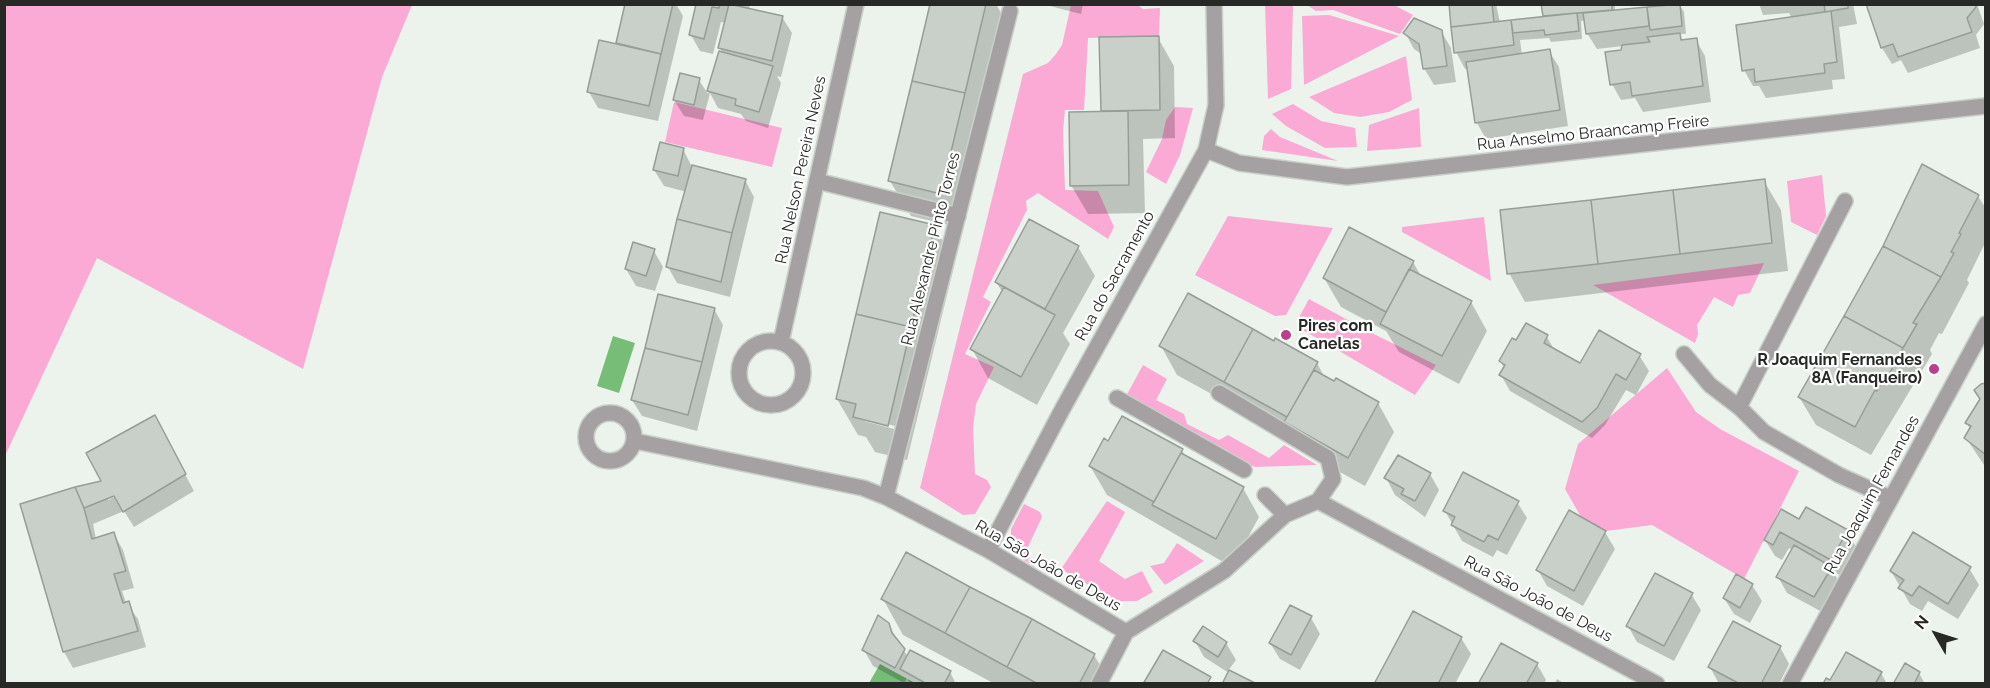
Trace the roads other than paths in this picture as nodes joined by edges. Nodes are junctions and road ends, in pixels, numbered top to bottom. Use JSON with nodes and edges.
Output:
{"nodes":[{"id":1,"x":856,"y":4,"type":"edge"},
{"id":2,"x":1214,"y":4,"type":"edge"},
{"id":3,"x":1010,"y":11,"type":"dead end"},
{"id":4,"x":1986,"y":106,"type":"edge"},
{"id":5,"x":1206,"y":150,"type":"junction"},
{"id":6,"x":817,"y":181,"type":"junction"},
{"id":7,"x":1845,"y":201,"type":"dead end"},
{"id":8,"x":958,"y":216,"type":"junction"},
{"id":9,"x":1986,"y":324,"type":"edge"},
{"id":10,"x":781,"y":342,"type":"junction"},
{"id":11,"x":1684,"y":354,"type":"dead end"},
{"id":12,"x":1220,"y":393,"type":"dead end"},
{"id":13,"x":1116,"y":398,"type":"dead end"},
{"id":14,"x":1739,"y":407,"type":"junction"},
{"id":15,"x":634,"y":441,"type":"dead end"},
{"id":16,"x":1244,"y":470,"type":"dead end"},
{"id":17,"x":1265,"y":495,"type":"dead end"},
{"id":18,"x":886,"y":497,"type":"junction"},
{"id":19,"x":1890,"y":498,"type":"junction"},
{"id":20,"x":1318,"y":501,"type":"junction"},
{"id":21,"x":1285,"y":515,"type":"junction"},
{"id":22,"x":988,"y":550,"type":"junction"},
{"id":23,"x":1126,"y":632,"type":"junction"},
{"id":24,"x":1099,"y":684,"type":"edge"},
{"id":25,"x":1657,"y":684,"type":"edge"},
{"id":26,"x":1790,"y":684,"type":"edge"}],
"edges":[{"from":1,"to":6,"type":"street","name":"Rua Nelson Pereira Neves"},
{"from":2,"to":5,"type":"street","name":"Rua do Sacramento"},
{"from":3,"to":8,"type":"street","name":"Rua Alexandre Pinto Torres"},
{"from":4,"to":5,"type":"street","name":"Rua Anselmo Braancamp Freire"},
{"from":5,"to":22,"type":"street","name":"Rua do Sacramento"},
{"from":6,"to":8,"type":"street"},
{"from":6,"to":10,"type":"street","name":"Rua Nelson Pereira Neves"},
{"from":7,"to":14,"type":"street"},
{"from":8,"to":18,"type":"street","name":"Rua Alexandre Pinto Torres"},
{"from":9,"to":19,"type":"street","name":"Rua Joaquim Fernandes"},
{"from":10,"to":10,"type":"street"},
{"from":11,"to":14,"type":"street"},
{"from":12,"to":20,"type":"street"},
{"from":13,"to":16,"type":"street"},
{"from":14,"to":19,"type":"street"},
{"from":15,"to":18,"type":"street","name":"Rua São João de Deus"},
{"from":17,"to":21,"type":"street"},
{"from":18,"to":22,"type":"street","name":"Rua São João de Deus"},
{"from":19,"to":26,"type":"street","name":"Rua Joaquim Fernandes"},
{"from":20,"to":21,"type":"street","name":"Rua São João de Deus"},
{"from":20,"to":25,"type":"street","name":"Rua São João de Deus"},
{"from":21,"to":23,"type":"street","name":"Rua São João de Deus"},
{"from":22,"to":23,"type":"street","name":"Rua São João de Deus"},
{"from":23,"to":24,"type":"street"}]}
